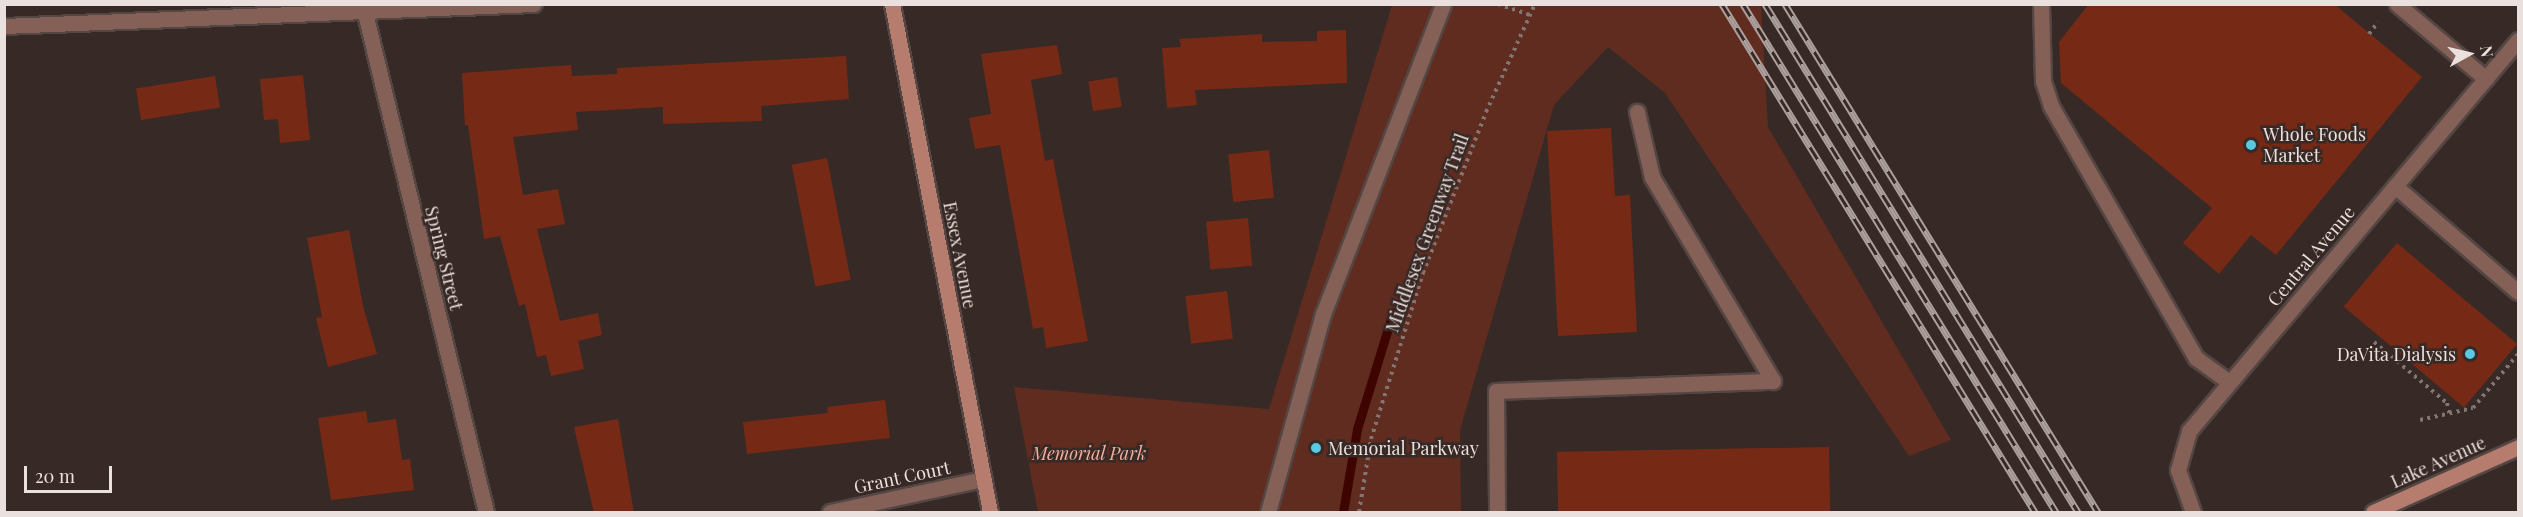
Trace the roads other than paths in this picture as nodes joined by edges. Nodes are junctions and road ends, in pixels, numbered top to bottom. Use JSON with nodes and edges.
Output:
{"nodes":[{"id":1,"x":534,"y":4,"type":"edge"},
{"id":2,"x":892,"y":4,"type":"edge"},
{"id":3,"x":1443,"y":4,"type":"edge"},
{"id":4,"x":2041,"y":4,"type":"edge"},
{"id":5,"x":2397,"y":4,"type":"edge"},
{"id":6,"x":364,"y":13,"type":"junction"},
{"id":7,"x":4,"y":26,"type":"edge"},
{"id":8,"x":2518,"y":40,"type":"edge"},
{"id":9,"x":2486,"y":79,"type":"junction"},
{"id":10,"x":1637,"y":112,"type":"dead end"},
{"id":11,"x":2395,"y":186,"type":"junction"},
{"id":12,"x":2518,"y":292,"type":"edge"},
{"id":13,"x":2229,"y":382,"type":"junction"},
{"id":14,"x":2518,"y":447,"type":"edge"},
{"id":15,"x":983,"y":479,"type":"junction"},
{"id":16,"x":486,"y":513,"type":"edge"},
{"id":17,"x":830,"y":513,"type":"edge"},
{"id":18,"x":990,"y":513,"type":"edge"},
{"id":19,"x":1268,"y":513,"type":"edge"},
{"id":20,"x":1497,"y":513,"type":"edge"},
{"id":21,"x":2193,"y":513,"type":"edge"},
{"id":22,"x":2373,"y":513,"type":"edge"}],
"edges":[{"from":1,"to":6,"type":"street"},
{"from":2,"to":15,"type":"street","name":"Essex Avenue"},
{"from":3,"to":19,"type":"street"},
{"from":4,"to":13,"type":"street"},
{"from":5,"to":9,"type":"street"},
{"from":6,"to":7,"type":"street"},
{"from":6,"to":16,"type":"street","name":"Spring Street"},
{"from":8,"to":9,"type":"street","name":"Central Avenue"},
{"from":9,"to":11,"type":"street","name":"Central Avenue"},
{"from":10,"to":20,"type":"street"},
{"from":11,"to":12,"type":"street"},
{"from":11,"to":13,"type":"street","name":"Central Avenue"},
{"from":13,"to":21,"type":"street","name":"Central Avenue"},
{"from":14,"to":22,"type":"street","name":"Lake Avenue"},
{"from":15,"to":17,"type":"street","name":"Grant Court"},
{"from":15,"to":18,"type":"street","name":"Essex Avenue"}]}
